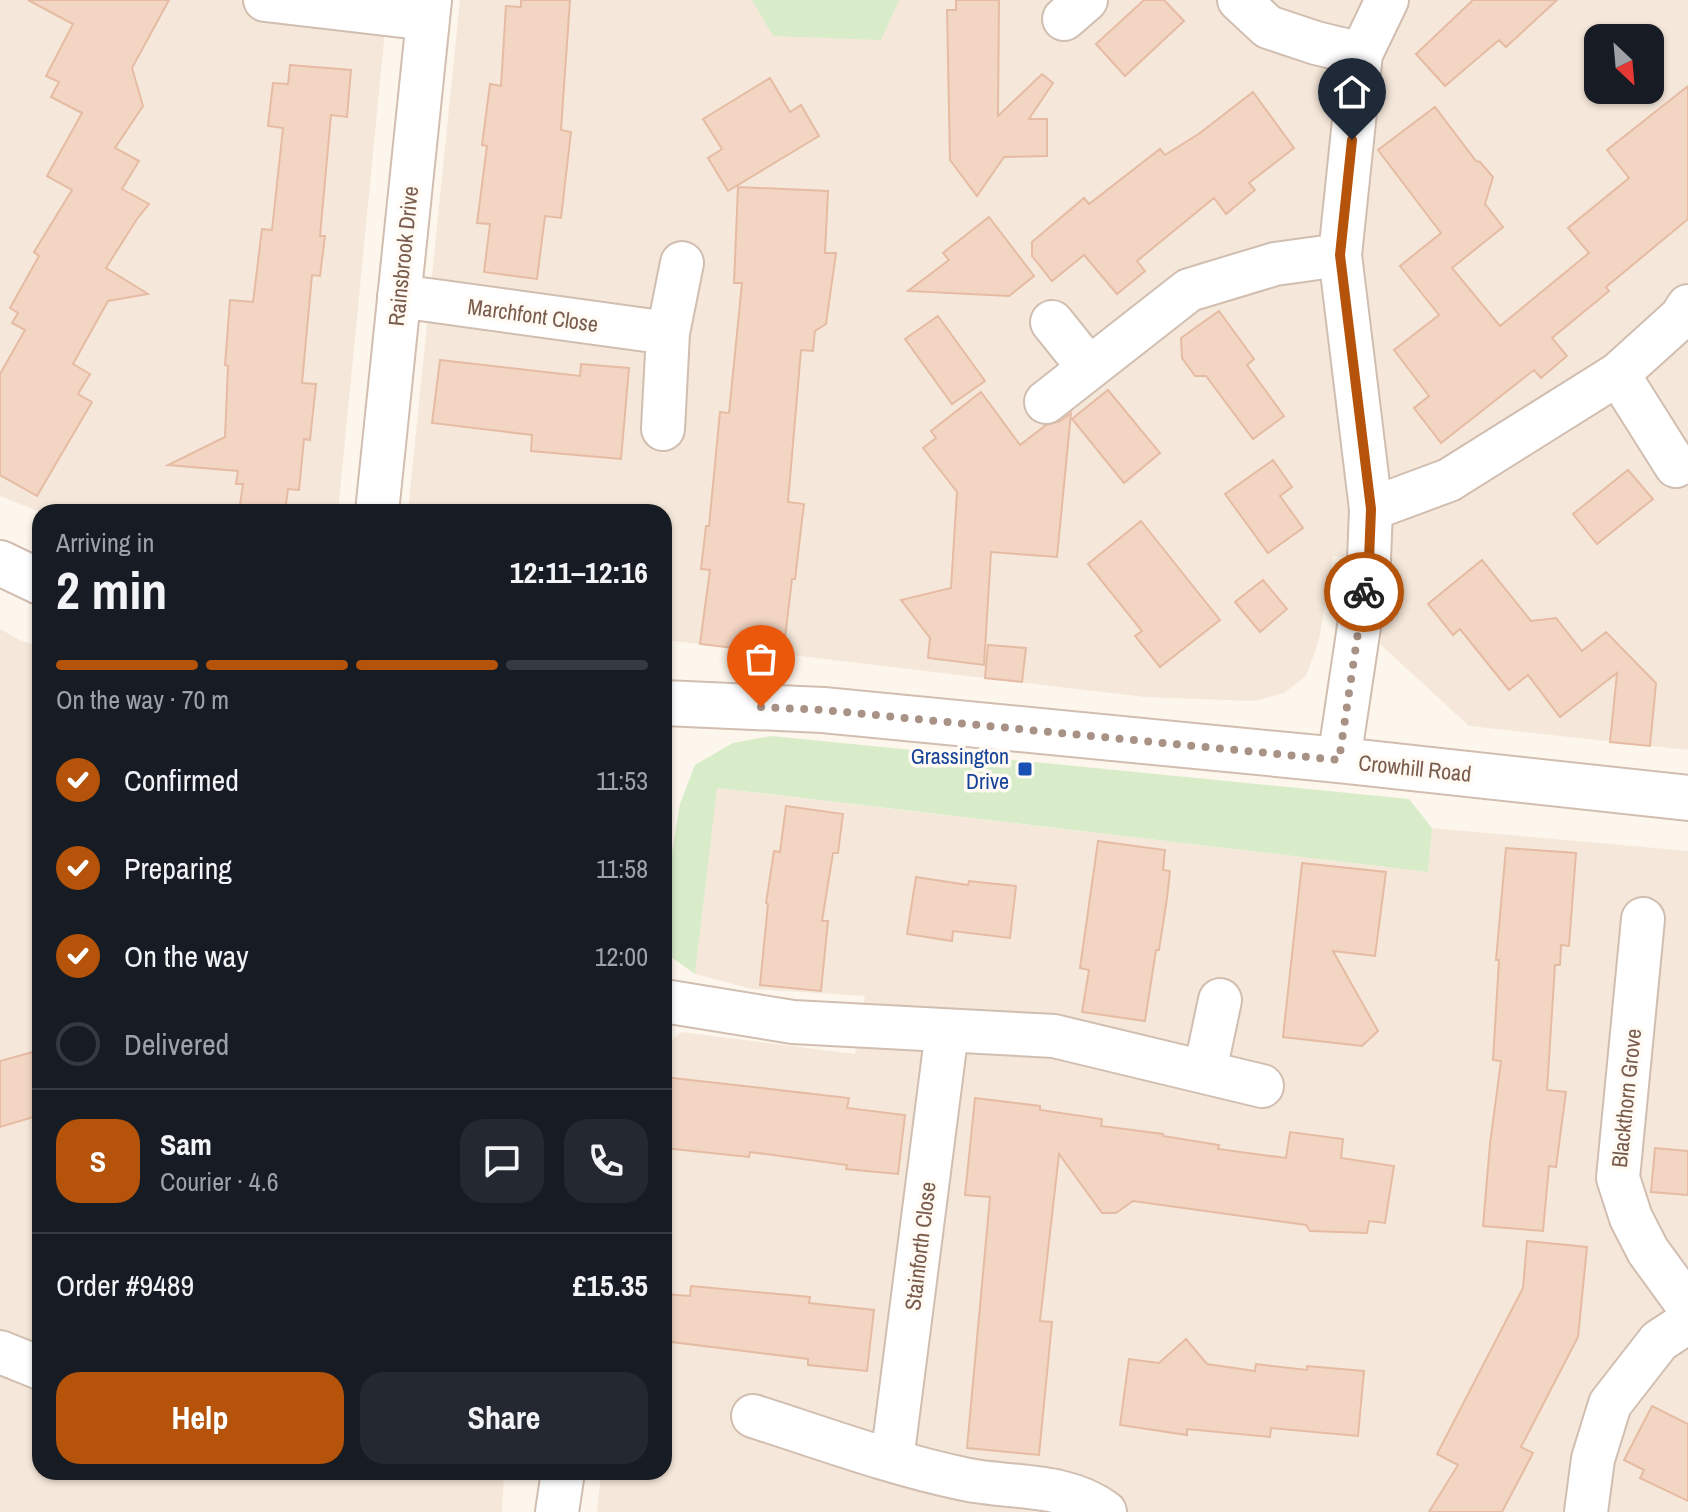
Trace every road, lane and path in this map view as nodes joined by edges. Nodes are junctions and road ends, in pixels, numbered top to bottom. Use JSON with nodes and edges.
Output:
{"nodes":[{"id":1,"x":265,"y":0,"type":"edge"},
{"id":2,"x":1239,"y":0,"type":"edge"},
{"id":3,"x":1387,"y":0,"type":"edge"},
{"id":4,"x":429,"y":10,"type":"edge"},
{"id":5,"x":1361,"y":54,"type":"junction"},
{"id":6,"x":1340,"y":255,"type":"junction"},
{"id":7,"x":682,"y":263,"type":"dead end"},
{"id":8,"x":399,"y":296,"type":"junction"},
{"id":9,"x":1688,"y":306,"type":"edge"},
{"id":10,"x":1052,"y":322,"type":"dead end"},
{"id":11,"x":668,"y":333,"type":"junction"},
{"id":12,"x":1089,"y":368,"type":"junction"},
{"id":13,"x":1618,"y":374,"type":"junction"},
{"id":14,"x":1046,"y":402,"type":"dead end"},
{"id":15,"x":663,"y":429,"type":"dead end"},
{"id":16,"x":1676,"y":466,"type":"dead end"},
{"id":17,"x":378,"y":504,"type":"edge"},
{"id":18,"x":1371,"y":509,"type":"junction"},
{"id":19,"x":0,"y":563,"type":"edge"},
{"id":20,"x":32,"y":578,"type":"edge"},
{"id":21,"x":672,"y":712,"type":"edge"},
{"id":22,"x":1339,"y":760,"type":"junction"},
{"id":23,"x":1688,"y":798,"type":"edge"},
{"id":24,"x":1643,"y":919,"type":"dead end"},
{"id":25,"x":1220,"y":1000,"type":"dead end"},
{"id":26,"x":672,"y":1002,"type":"edge"},
{"id":27,"x":947,"y":1031,"type":"junction"},
{"id":28,"x":1205,"y":1071,"type":"junction"},
{"id":29,"x":1262,"y":1086,"type":"dead end"},
{"id":30,"x":1688,"y":1306,"type":"edge"},
{"id":31,"x":1688,"y":1322,"type":"edge"},
{"id":32,"x":0,"y":1352,"type":"edge"},
{"id":33,"x":32,"y":1365,"type":"edge"},
{"id":34,"x":753,"y":1416,"type":"dead end"},
{"id":35,"x":892,"y":1460,"type":"junction"},
{"id":36,"x":562,"y":1480,"type":"edge"},
{"id":37,"x":557,"y":1512,"type":"edge"},
{"id":38,"x":1105,"y":1512,"type":"edge"},
{"id":39,"x":1586,"y":1512,"type":"edge"}],
"edges":[{"from":1,"to":4,"type":"street"},
{"from":2,"to":5,"type":"street"},
{"from":3,"to":5,"type":"street"},
{"from":4,"to":8,"type":"street","name":"Rainsbrook Drive"},
{"from":5,"to":6,"type":"street"},
{"from":6,"to":12,"type":"street"},
{"from":6,"to":18,"type":"street"},
{"from":7,"to":11,"type":"street"},
{"from":8,"to":11,"type":"street","name":"Marchfont Close"},
{"from":8,"to":17,"type":"street","name":"Rainsbrook Drive"},
{"from":9,"to":13,"type":"street"},
{"from":10,"to":12,"type":"street"},
{"from":11,"to":15,"type":"street"},
{"from":12,"to":14,"type":"street"},
{"from":13,"to":16,"type":"street"},
{"from":13,"to":18,"type":"street"},
{"from":18,"to":22,"type":"street"},
{"from":19,"to":20,"type":"street"},
{"from":21,"to":22,"type":"street","name":"Crowhill Road"},
{"from":22,"to":23,"type":"street","name":"Crowhill Road"},
{"from":24,"to":30,"type":"street","name":"Blackthorn Grove"},
{"from":25,"to":28,"type":"street"},
{"from":26,"to":27,"type":"street"},
{"from":27,"to":28,"type":"street"},
{"from":27,"to":35,"type":"street","name":"Stainforth Close"},
{"from":28,"to":29,"type":"street"},
{"from":31,"to":39,"type":"street"},
{"from":32,"to":33,"type":"street"},
{"from":34,"to":35,"type":"street"},
{"from":35,"to":38,"type":"street"},
{"from":36,"to":37,"type":"street"}]}
